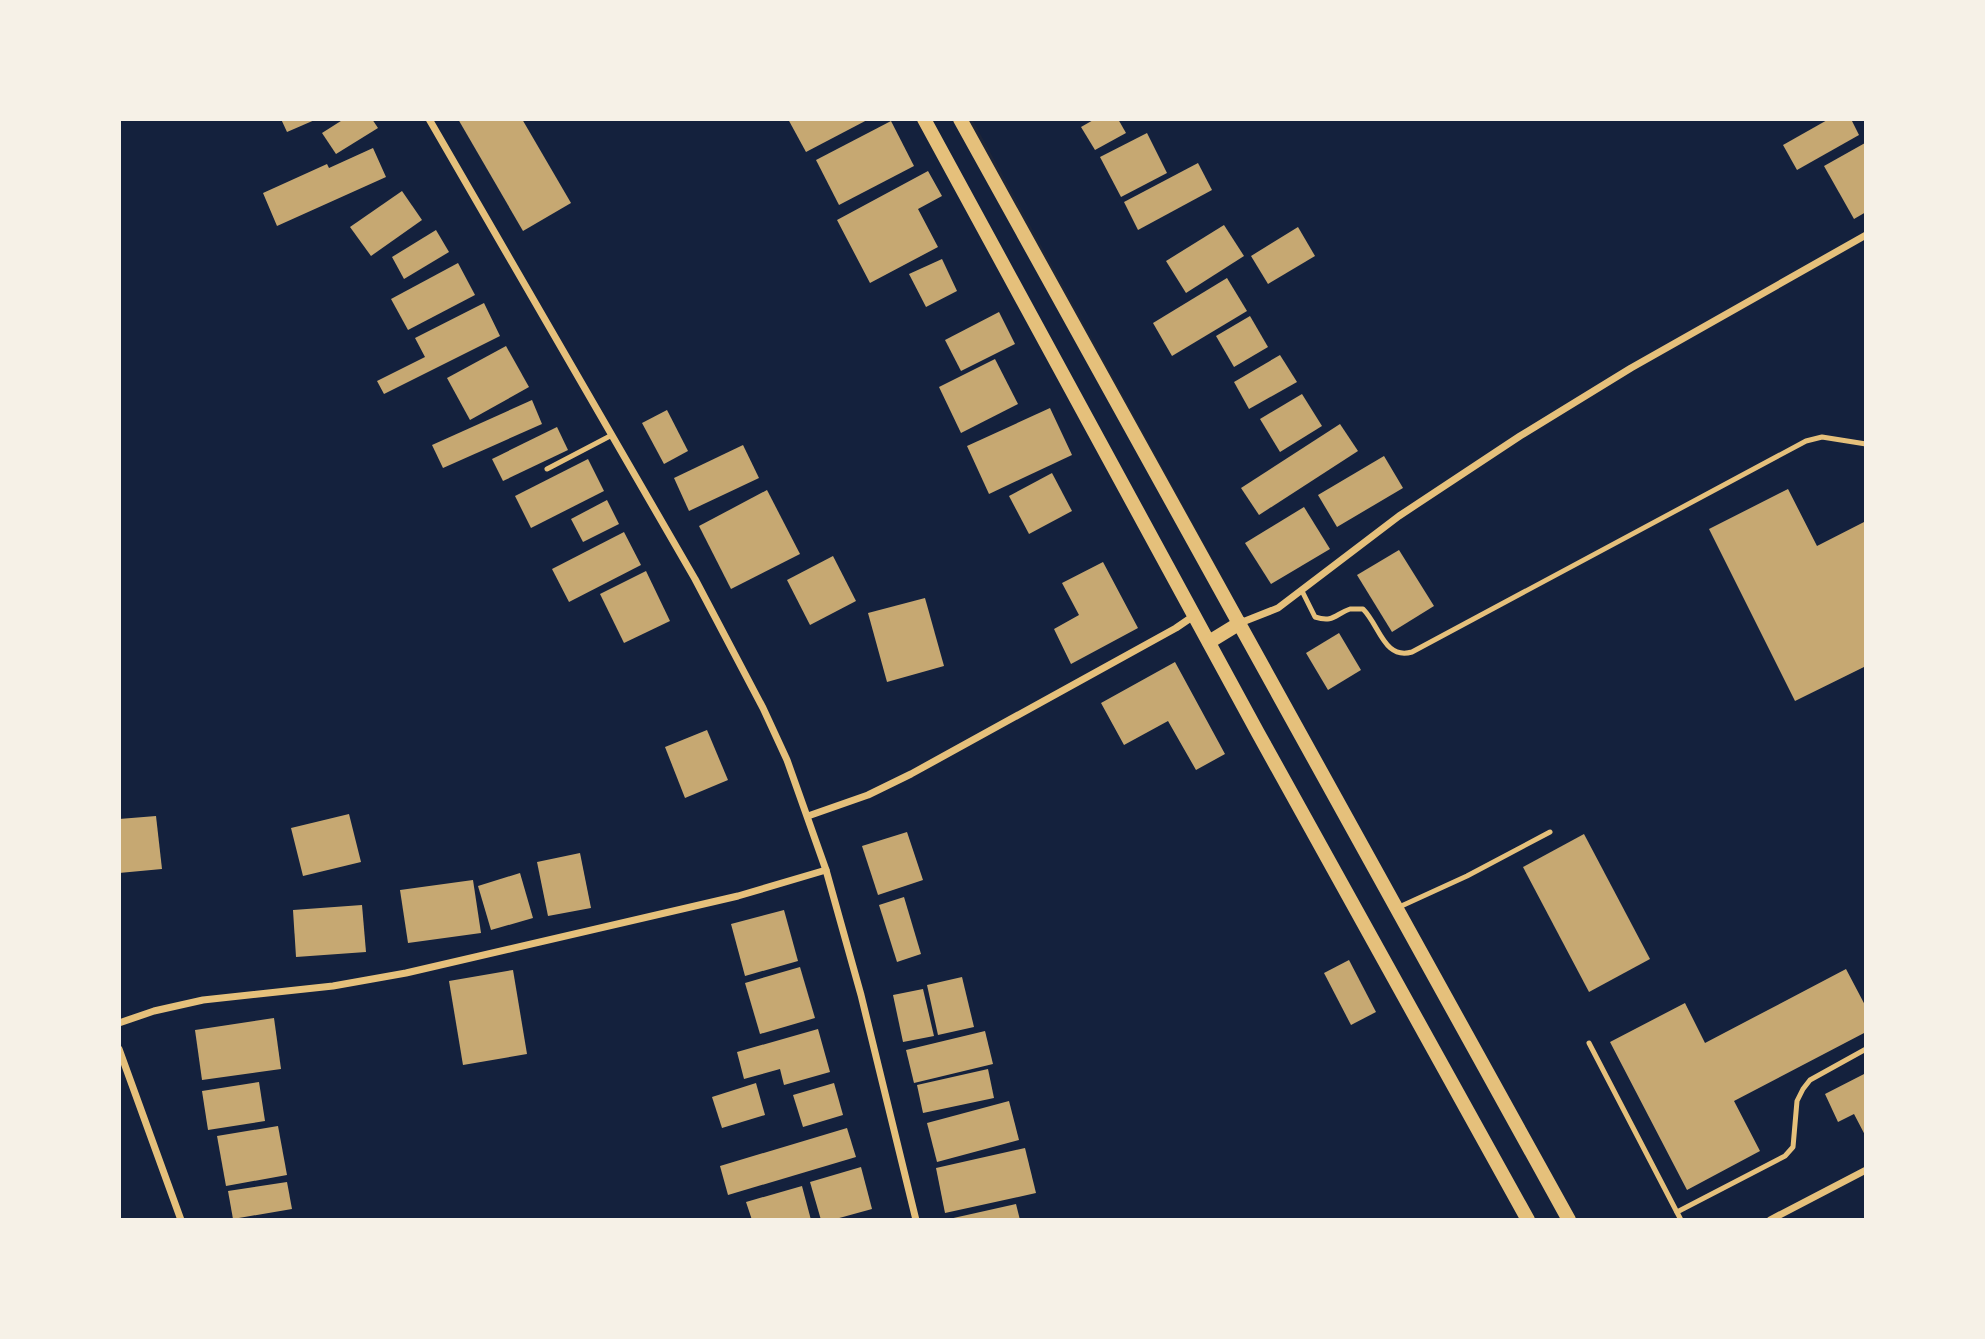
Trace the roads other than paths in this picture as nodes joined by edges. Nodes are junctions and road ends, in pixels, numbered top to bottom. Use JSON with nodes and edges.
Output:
{"nodes":[{"id":1,"x":429,"y":119,"type":"edge"},
{"id":2,"x":924,"y":119,"type":"edge"},
{"id":3,"x":960,"y":119,"type":"edge"},
{"id":4,"x":1866,"y":234,"type":"edge"},
{"id":5,"x":612,"y":435,"type":"junction"},
{"id":6,"x":1866,"y":444,"type":"edge"},
{"id":7,"x":547,"y":469,"type":"dead end"},
{"id":8,"x":1302,"y":591,"type":"junction"},
{"id":9,"x":1195,"y":615,"type":"junction"},
{"id":10,"x":1240,"y":623,"type":"junction"},
{"id":11,"x":1209,"y":642,"type":"junction"},
{"id":12,"x":808,"y":816,"type":"junction"},
{"id":13,"x":1550,"y":832,"type":"dead end"},
{"id":14,"x":826,"y":870,"type":"junction"},
{"id":15,"x":1397,"y":908,"type":"junction"},
{"id":16,"x":119,"y":1023,"type":"edge"},
{"id":17,"x":1589,"y":1043,"type":"dead end"},
{"id":18,"x":119,"y":1049,"type":"edge"},
{"id":19,"x":1866,"y":1049,"type":"edge"},
{"id":20,"x":1866,"y":1170,"type":"edge"},
{"id":21,"x":1677,"y":1212,"type":"junction"},
{"id":22,"x":181,"y":1220,"type":"edge"},
{"id":23,"x":916,"y":1220,"type":"edge"},
{"id":24,"x":1528,"y":1220,"type":"edge"},
{"id":25,"x":1569,"y":1220,"type":"edge"},
{"id":26,"x":1681,"y":1220,"type":"edge"},
{"id":27,"x":1770,"y":1220,"type":"edge"}],
"edges":[{"from":1,"to":5,"type":"street"},
{"from":2,"to":9,"type":"main road"},
{"from":3,"to":10,"type":"main road"},
{"from":4,"to":8,"type":"street"},
{"from":5,"to":7,"type":"lane"},
{"from":5,"to":12,"type":"street"},
{"from":6,"to":8,"type":"lane"},
{"from":8,"to":10,"type":"street"},
{"from":9,"to":11,"type":"main road"},
{"from":9,"to":12,"type":"street"},
{"from":10,"to":11,"type":"main road"},
{"from":10,"to":15,"type":"main road"},
{"from":11,"to":24,"type":"main road"},
{"from":12,"to":14,"type":"street"},
{"from":13,"to":15,"type":"lane"},
{"from":14,"to":16,"type":"street"},
{"from":14,"to":23,"type":"street"},
{"from":15,"to":25,"type":"main road"},
{"from":17,"to":21,"type":"lane"},
{"from":18,"to":22,"type":"street"},
{"from":19,"to":21,"type":"lane"},
{"from":20,"to":27,"type":"street"},
{"from":21,"to":26,"type":"lane"}]}
